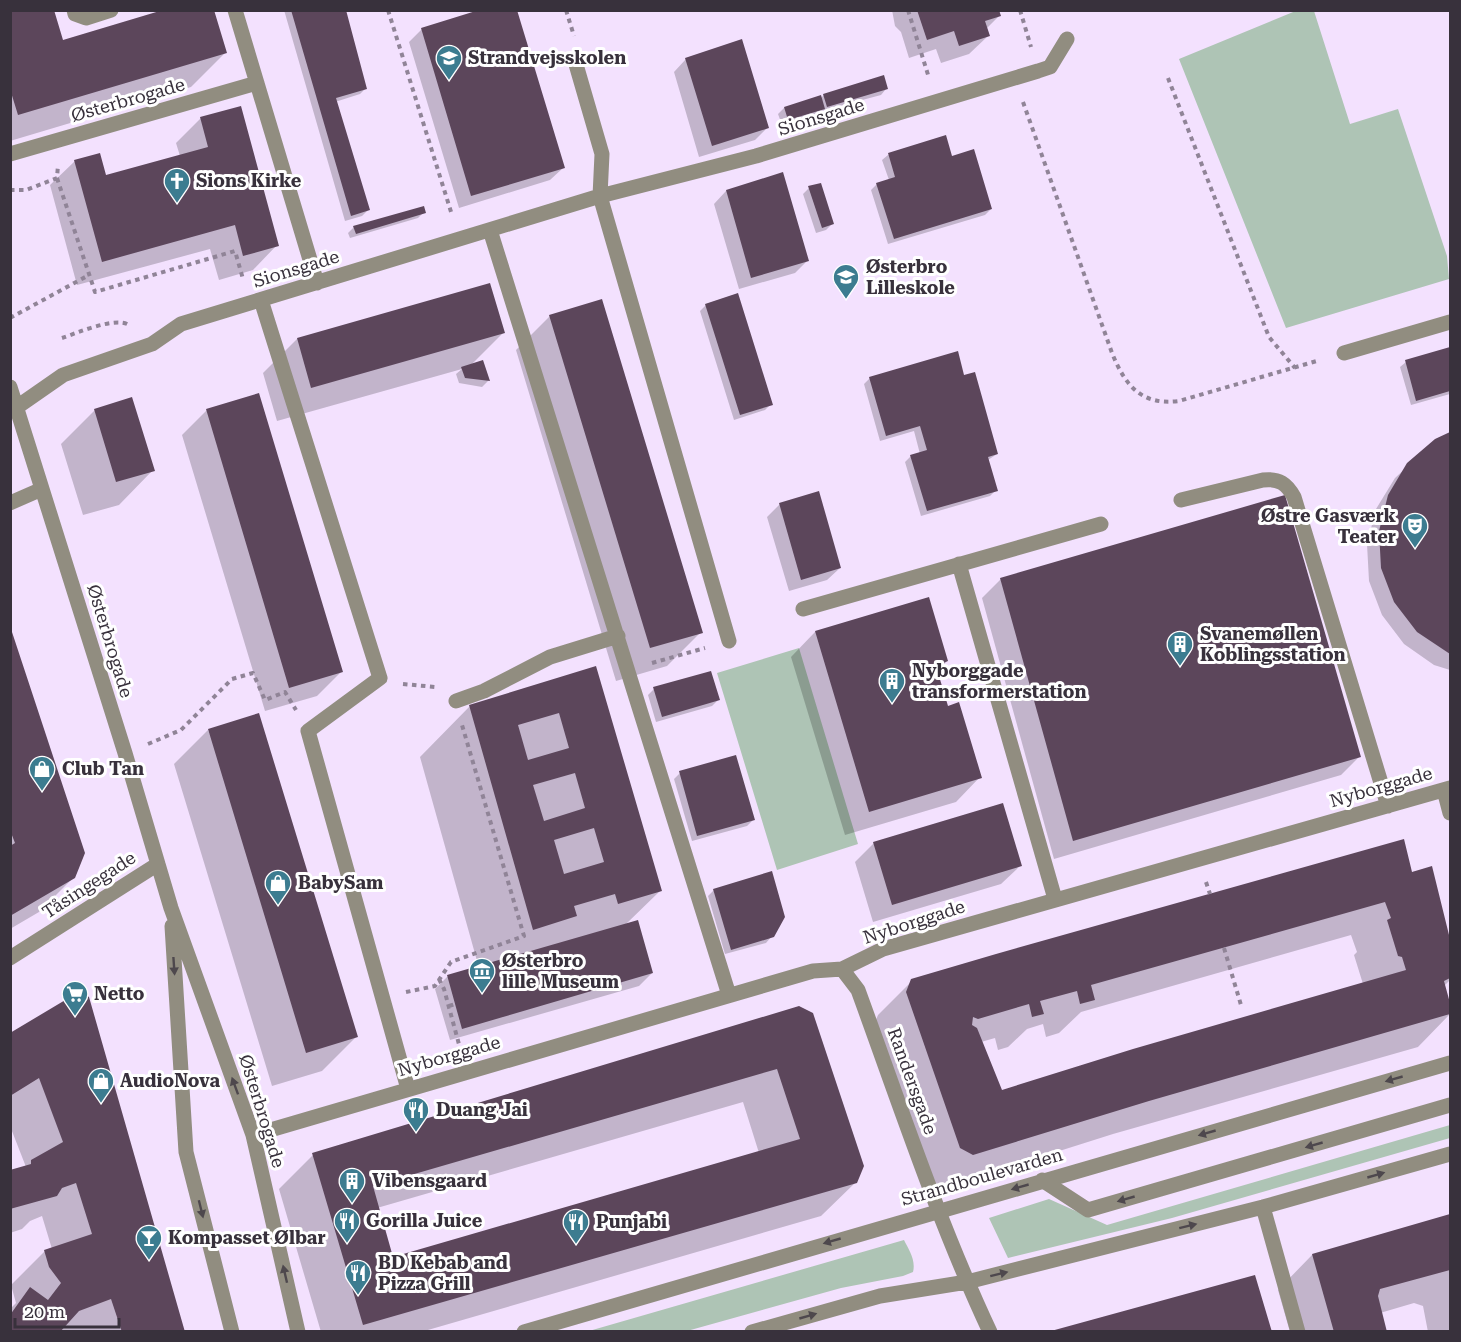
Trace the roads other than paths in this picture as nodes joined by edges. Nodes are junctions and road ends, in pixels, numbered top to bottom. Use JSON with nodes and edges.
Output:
{"nodes":[{"id":1,"x":74,"y":10,"type":"edge"},
{"id":2,"x":111,"y":10,"type":"edge"},
{"id":3,"x":235,"y":10,"type":"edge"},
{"id":4,"x":1067,"y":39,"type":"dead end"},
{"id":5,"x":575,"y":61,"type":"dead end"},
{"id":6,"x":257,"y":83,"type":"junction"},
{"id":7,"x":10,"y":154,"type":"edge"},
{"id":8,"x":600,"y":196,"type":"junction"},
{"id":9,"x":490,"y":230,"type":"junction"},
{"id":10,"x":317,"y":283,"type":"junction"},
{"id":11,"x":255,"y":302,"type":"junction"},
{"id":12,"x":1450,"y":322,"type":"edge"},
{"id":13,"x":1344,"y":353,"type":"road end"},
{"id":14,"x":10,"y":387,"type":"edge"},
{"id":15,"x":17,"y":407,"type":"junction"},
{"id":16,"x":42,"y":489,"type":"junction"},
{"id":17,"x":1181,"y":500,"type":"dead end"},
{"id":18,"x":10,"y":503,"type":"edge"},
{"id":19,"x":1101,"y":524,"type":"dead end"},
{"id":20,"x":959,"y":564,"type":"junction"},
{"id":21,"x":803,"y":609,"type":"dead end"},
{"id":22,"x":618,"y":636,"type":"junction"},
{"id":23,"x":729,"y":641,"type":"road end"},
{"id":24,"x":456,"y":701,"type":"road end"},
{"id":25,"x":1447,"y":789,"type":"edge"},
{"id":26,"x":1388,"y":806,"type":"junction"},
{"id":27,"x":1450,"y":813,"type":"edge"},
{"id":28,"x":158,"y":864,"type":"junction"},
{"id":29,"x":1055,"y":899,"type":"junction"},
{"id":30,"x":171,"y":908,"type":"junction"},
{"id":31,"x":10,"y":958,"type":"edge"},
{"id":32,"x":842,"y":969,"type":"junction"},
{"id":33,"x":729,"y":995,"type":"junction"},
{"id":34,"x":1450,"y":1063,"type":"edge"},
{"id":35,"x":408,"y":1089,"type":"junction"},
{"id":36,"x":1450,"y":1105,"type":"edge"},
{"id":37,"x":253,"y":1135,"type":"junction"},
{"id":38,"x":1450,"y":1154,"type":"edge"},
{"id":39,"x":1042,"y":1180,"type":"junction"},
{"id":40,"x":1263,"y":1207,"type":"junction"},
{"id":41,"x":938,"y":1210,"type":"junction"},
{"id":42,"x":967,"y":1282,"type":"junction"},
{"id":43,"x":232,"y":1332,"type":"edge"},
{"id":44,"x":298,"y":1332,"type":"edge"},
{"id":45,"x":524,"y":1332,"type":"edge"},
{"id":46,"x":752,"y":1332,"type":"edge"},
{"id":47,"x":990,"y":1332,"type":"edge"},
{"id":48,"x":1298,"y":1332,"type":"edge"}],
"edges":[{"from":1,"to":2,"type":"street"},
{"from":3,"to":6,"type":"street"},
{"from":4,"to":8,"type":"street","name":"Sionsgade"},
{"from":5,"to":8,"type":"street"},
{"from":6,"to":7,"type":"street","name":"Østerbrogade"},
{"from":6,"to":10,"type":"street"},
{"from":8,"to":9,"type":"street","name":"Sionsgade"},
{"from":8,"to":23,"type":"street"},
{"from":9,"to":10,"type":"street","name":"Sionsgade"},
{"from":9,"to":22,"type":"street"},
{"from":10,"to":11,"type":"street","name":"Sionsgade"},
{"from":11,"to":15,"type":"street","name":"Sionsgade"},
{"from":11,"to":35,"type":"street"},
{"from":12,"to":13,"type":"street"},
{"from":14,"to":15,"type":"street","name":"Østerbrogade"},
{"from":15,"to":16,"type":"street","name":"Østerbrogade"},
{"from":16,"to":18,"type":"street"},
{"from":16,"to":28,"type":"street","name":"Østerbrogade"},
{"from":17,"to":26,"type":"street"},
{"from":19,"to":20,"type":"street"},
{"from":20,"to":21,"type":"street"},
{"from":20,"to":29,"type":"street"},
{"from":22,"to":24,"type":"street"},
{"from":22,"to":33,"type":"street"},
{"from":25,"to":26,"type":"street","name":"Nyborggade"},
{"from":25,"to":27,"type":"street"},
{"from":26,"to":29,"type":"street","name":"Nyborggade"},
{"from":28,"to":30,"type":"street","name":"Østerbrogade"},
{"from":28,"to":31,"type":"street","name":"Tåsingegade"},
{"from":29,"to":32,"type":"street","name":"Nyborggade"},
{"from":37,"to":30,"type":"street","name":"Østerbrogade","one_way":true},
{"from":30,"to":43,"type":"street","name":"Østerbrogade","one_way":true},
{"from":32,"to":33,"type":"street","name":"Nyborggade"},
{"from":32,"to":41,"type":"street","name":"Randersgade"},
{"from":33,"to":35,"type":"street","name":"Nyborggade"},
{"from":34,"to":39,"type":"street","name":"Strandboulevarden","one_way":true},
{"from":35,"to":37,"type":"street","name":"Nyborggade"},
{"from":36,"to":39,"type":"street","one_way":true},
{"from":44,"to":37,"type":"street","name":"Østerbrogade","one_way":true},
{"from":40,"to":38,"type":"street","one_way":true},
{"from":39,"to":41,"type":"street","name":"Strandboulevarden","one_way":true},
{"from":42,"to":40,"type":"street","one_way":true},
{"from":40,"to":48,"type":"street"},
{"from":41,"to":42,"type":"street","name":"Randersgade"},
{"from":41,"to":45,"type":"street","name":"Strandboulevarden","one_way":true},
{"from":46,"to":42,"type":"street","one_way":true},
{"from":42,"to":47,"type":"street"}]}
